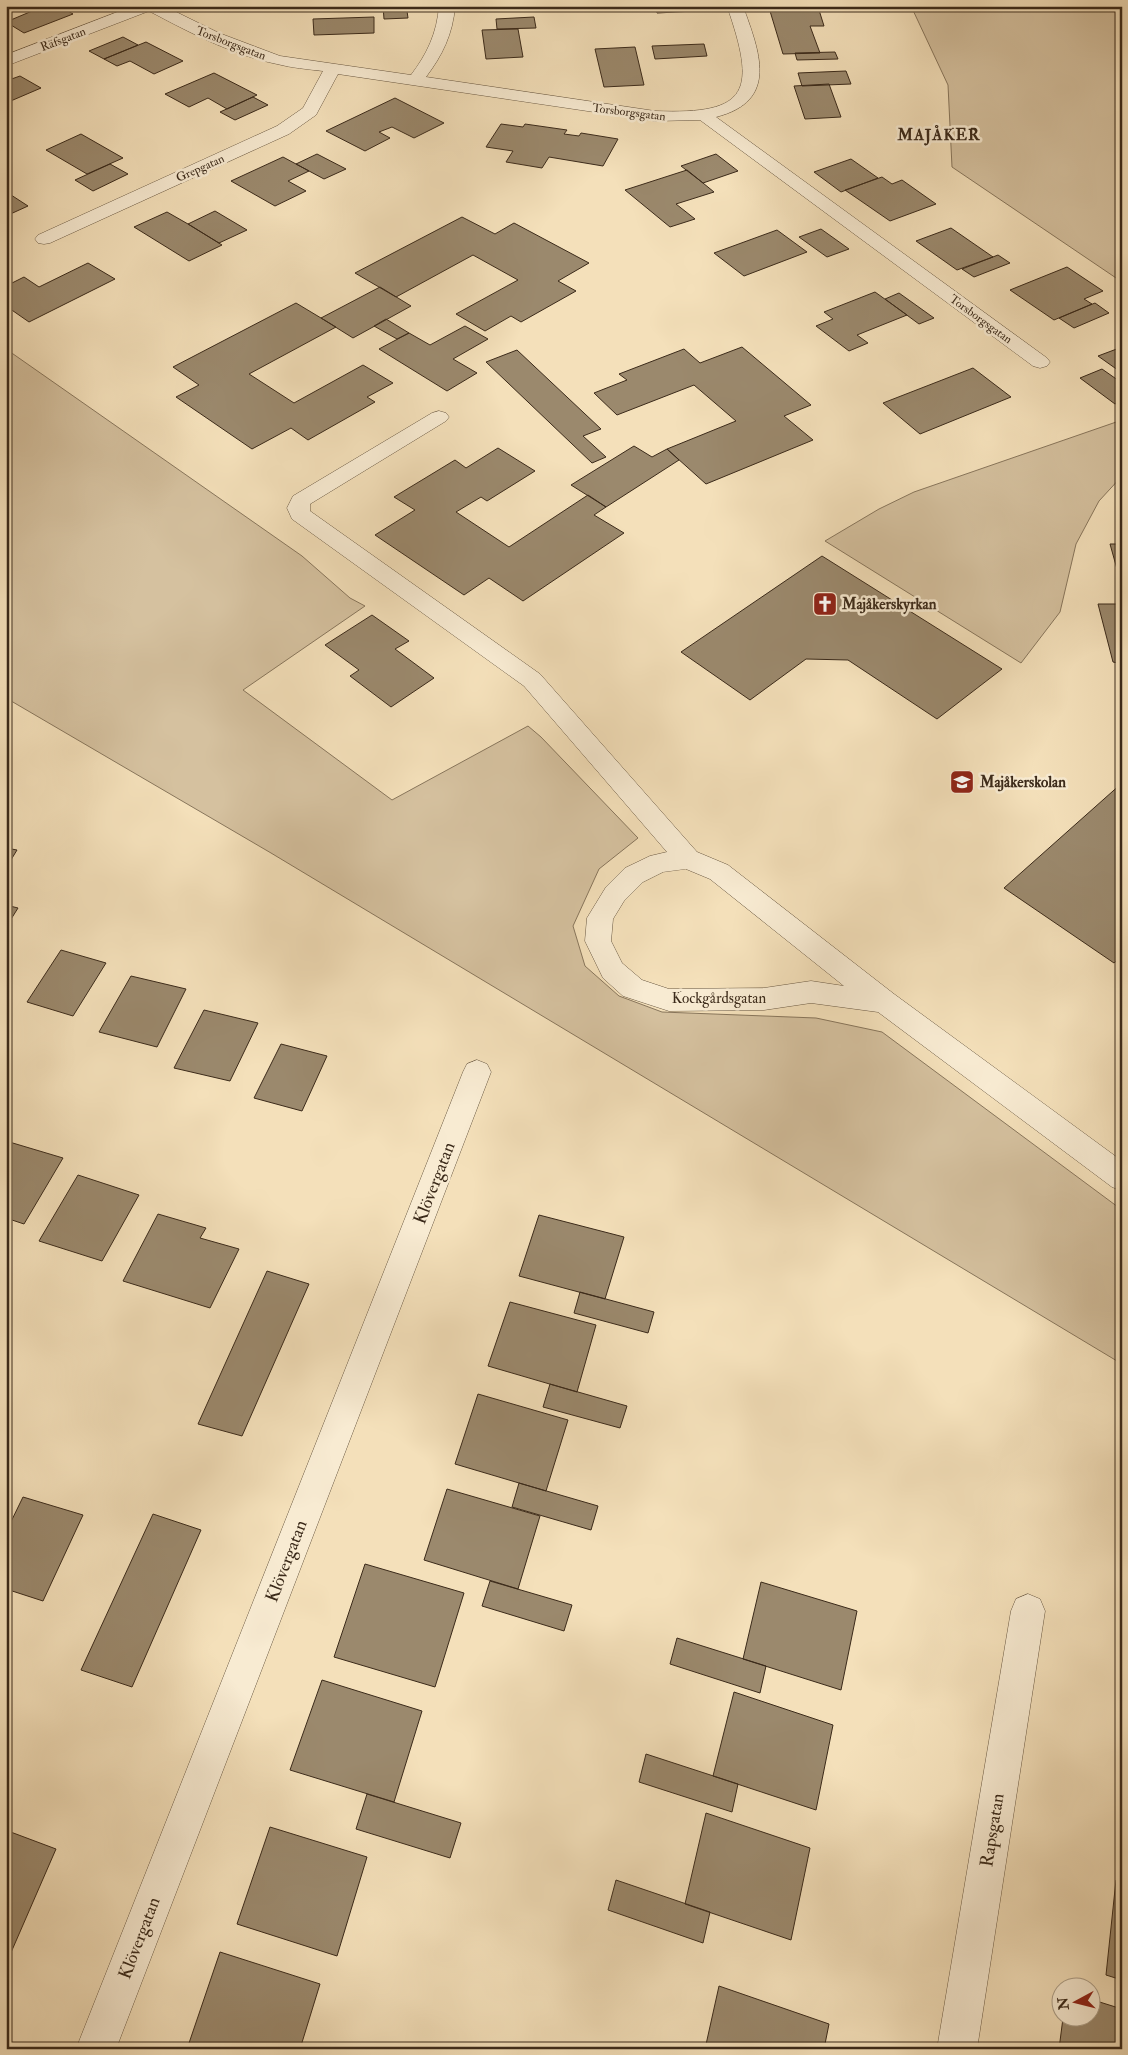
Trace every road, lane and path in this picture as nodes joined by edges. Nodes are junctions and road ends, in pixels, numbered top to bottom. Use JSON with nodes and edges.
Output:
{"nodes":[{"id":1,"x":147,"y":6,"type":"edge"},
{"id":2,"x":152,"y":6,"type":"edge"},
{"id":3,"x":446,"y":6,"type":"edge"},
{"id":4,"x":736,"y":6,"type":"edge"},
{"id":5,"x":6,"y":61,"type":"edge"},
{"id":6,"x":332,"y":69,"type":"junction"},
{"id":7,"x":416,"y":79,"type":"junction"},
{"id":8,"x":703,"y":115,"type":"junction"},
{"id":9,"x":44,"y":239,"type":"dead end"},
{"id":10,"x":1040,"y":362,"type":"dead end"},
{"id":11,"x":439,"y":417,"type":"dead end"},
{"id":12,"x":688,"y":859,"type":"junction"},
{"id":13,"x":884,"y":1002,"type":"junction"},
{"id":14,"x":477,"y":1072,"type":"dead end"},
{"id":15,"x":1122,"y":1178,"type":"edge"},
{"id":16,"x":1028,"y":1611,"type":"dead end"},
{"id":17,"x":96,"y":2049,"type":"edge"},
{"id":18,"x":957,"y":2049,"type":"edge"}],
"edges":[{"from":1,"to":5,"type":"street","name":"Räfsgatan"},
{"from":2,"to":6,"type":"street","name":"Torsborgsgatan"},
{"from":3,"to":7,"type":"street"},
{"from":4,"to":8,"type":"street"},
{"from":6,"to":7,"type":"street","name":"Torsborgsgatan"},
{"from":6,"to":9,"type":"street","name":"Grepgatan"},
{"from":7,"to":8,"type":"street","name":"Torsborgsgatan"},
{"from":8,"to":10,"type":"street","name":"Torsborgsgatan"},
{"from":11,"to":12,"type":"street"},
{"from":12,"to":13,"type":"street","name":"Kockgårdsgatan"},
{"from":12,"to":13,"type":"street","name":"Kockgårdsgatan"},
{"from":13,"to":15,"type":"street","name":"Kockgårdsgatan"},
{"from":14,"to":17,"type":"street","name":"Klövergatan"},
{"from":16,"to":18,"type":"street","name":"Rapsgatan"}]}
